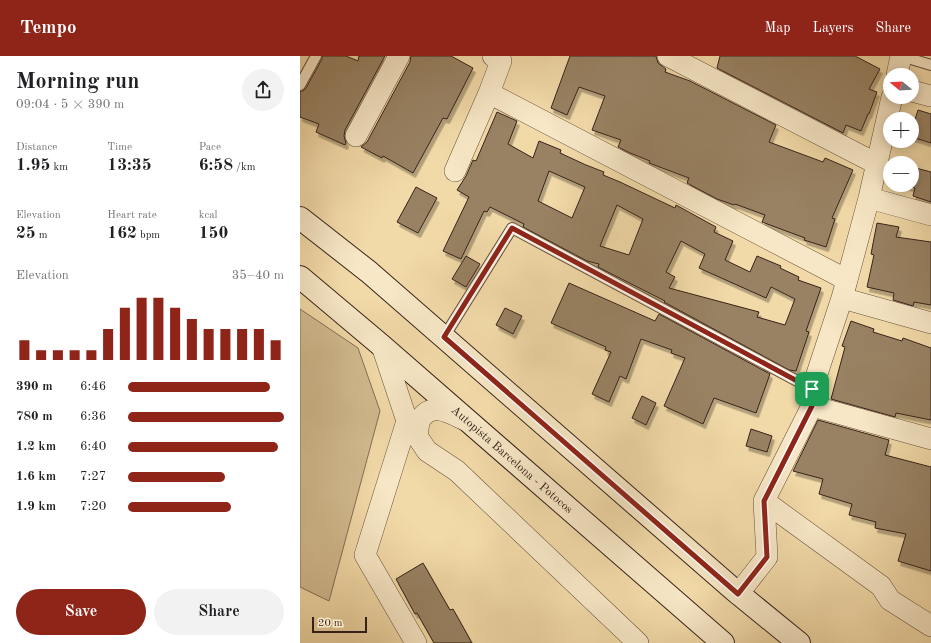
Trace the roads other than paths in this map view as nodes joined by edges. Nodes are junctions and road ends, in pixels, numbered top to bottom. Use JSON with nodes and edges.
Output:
{"nodes":[{"id":1,"x":316,"y":56,"type":"edge"},
{"id":2,"x":399,"y":56,"type":"edge"},
{"id":3,"x":668,"y":56,"type":"edge"},
{"id":4,"x":901,"y":56,"type":"edge"},
{"id":5,"x":499,"y":58,"type":"edge"},
{"id":6,"x":931,"y":65,"type":"edge"},
{"id":7,"x":898,"y":68,"type":"edge"},
{"id":8,"x":300,"y":85,"type":"edge"},
{"id":9,"x":489,"y":93,"type":"junction"},
{"id":10,"x":919,"y":93,"type":"edge"},
{"id":11,"x":931,"y":96,"type":"edge"},
{"id":12,"x":890,"y":104,"type":"edge"},
{"id":13,"x":356,"y":136,"type":"dead end"},
{"id":14,"x":877,"y":164,"type":"junction"},
{"id":15,"x":455,"y":171,"type":"dead end"},
{"id":16,"x":869,"y":198,"type":"junction"},
{"id":17,"x":931,"y":215,"type":"edge"},
{"id":18,"x":300,"y":218,"type":"edge"},
{"id":19,"x":300,"y":277,"type":"edge"},
{"id":20,"x":844,"y":289,"type":"junction"},
{"id":21,"x":931,"y":323,"type":"edge"},
{"id":22,"x":444,"y":337,"type":"junction"},
{"id":23,"x":382,"y":346,"type":"junction"},
{"id":24,"x":812,"y":398,"type":"junction"},
{"id":25,"x":469,"y":422,"type":"junction"},
{"id":26,"x":412,"y":428,"type":"junction"},
{"id":27,"x":931,"y":439,"type":"edge"},
{"id":28,"x":764,"y":501,"type":"junction"},
{"id":29,"x":738,"y":594,"type":"junction"},
{"id":30,"x":931,"y":626,"type":"edge"},
{"id":31,"x":416,"y":643,"type":"edge"},
{"id":32,"x":638,"y":643,"type":"edge"},
{"id":33,"x":723,"y":643,"type":"edge"},
{"id":34,"x":798,"y":643,"type":"edge"}],
"edges":[{"from":1,"to":8,"type":"lane"},
{"from":2,"to":13,"type":"street"},
{"from":3,"to":14,"type":"street"},
{"from":4,"to":6,"type":"lane"},
{"from":4,"to":7,"type":"street"},
{"from":5,"to":9,"type":"street"},
{"from":9,"to":15,"type":"street"},
{"from":9,"to":20,"type":"street"},
{"from":10,"to":11,"type":"street"},
{"from":12,"to":14,"type":"street"},
{"from":14,"to":16,"type":"street"},
{"from":16,"to":17,"type":"street"},
{"from":16,"to":20,"type":"street"},
{"from":18,"to":22,"type":"street"},
{"from":19,"to":23,"type":"street","name":"Autopista Barcelona - Potocos"},
{"from":20,"to":21,"type":"street"},
{"from":20,"to":24,"type":"street"},
{"from":22,"to":24,"type":"lane"},
{"from":22,"to":29,"type":"street"},
{"from":23,"to":25,"type":"street","name":"Autopista Barcelona - Potocos"},
{"from":23,"to":26,"type":"street"},
{"from":24,"to":27,"type":"street"},
{"from":24,"to":28,"type":"street"},
{"from":25,"to":26,"type":"street"},
{"from":25,"to":33,"type":"street","name":"Autopista Barcelona - Potocos"},
{"from":26,"to":31,"type":"street"},
{"from":26,"to":32,"type":"street"},
{"from":28,"to":29,"type":"street"},
{"from":28,"to":30,"type":"street"},
{"from":29,"to":34,"type":"street"}]}
